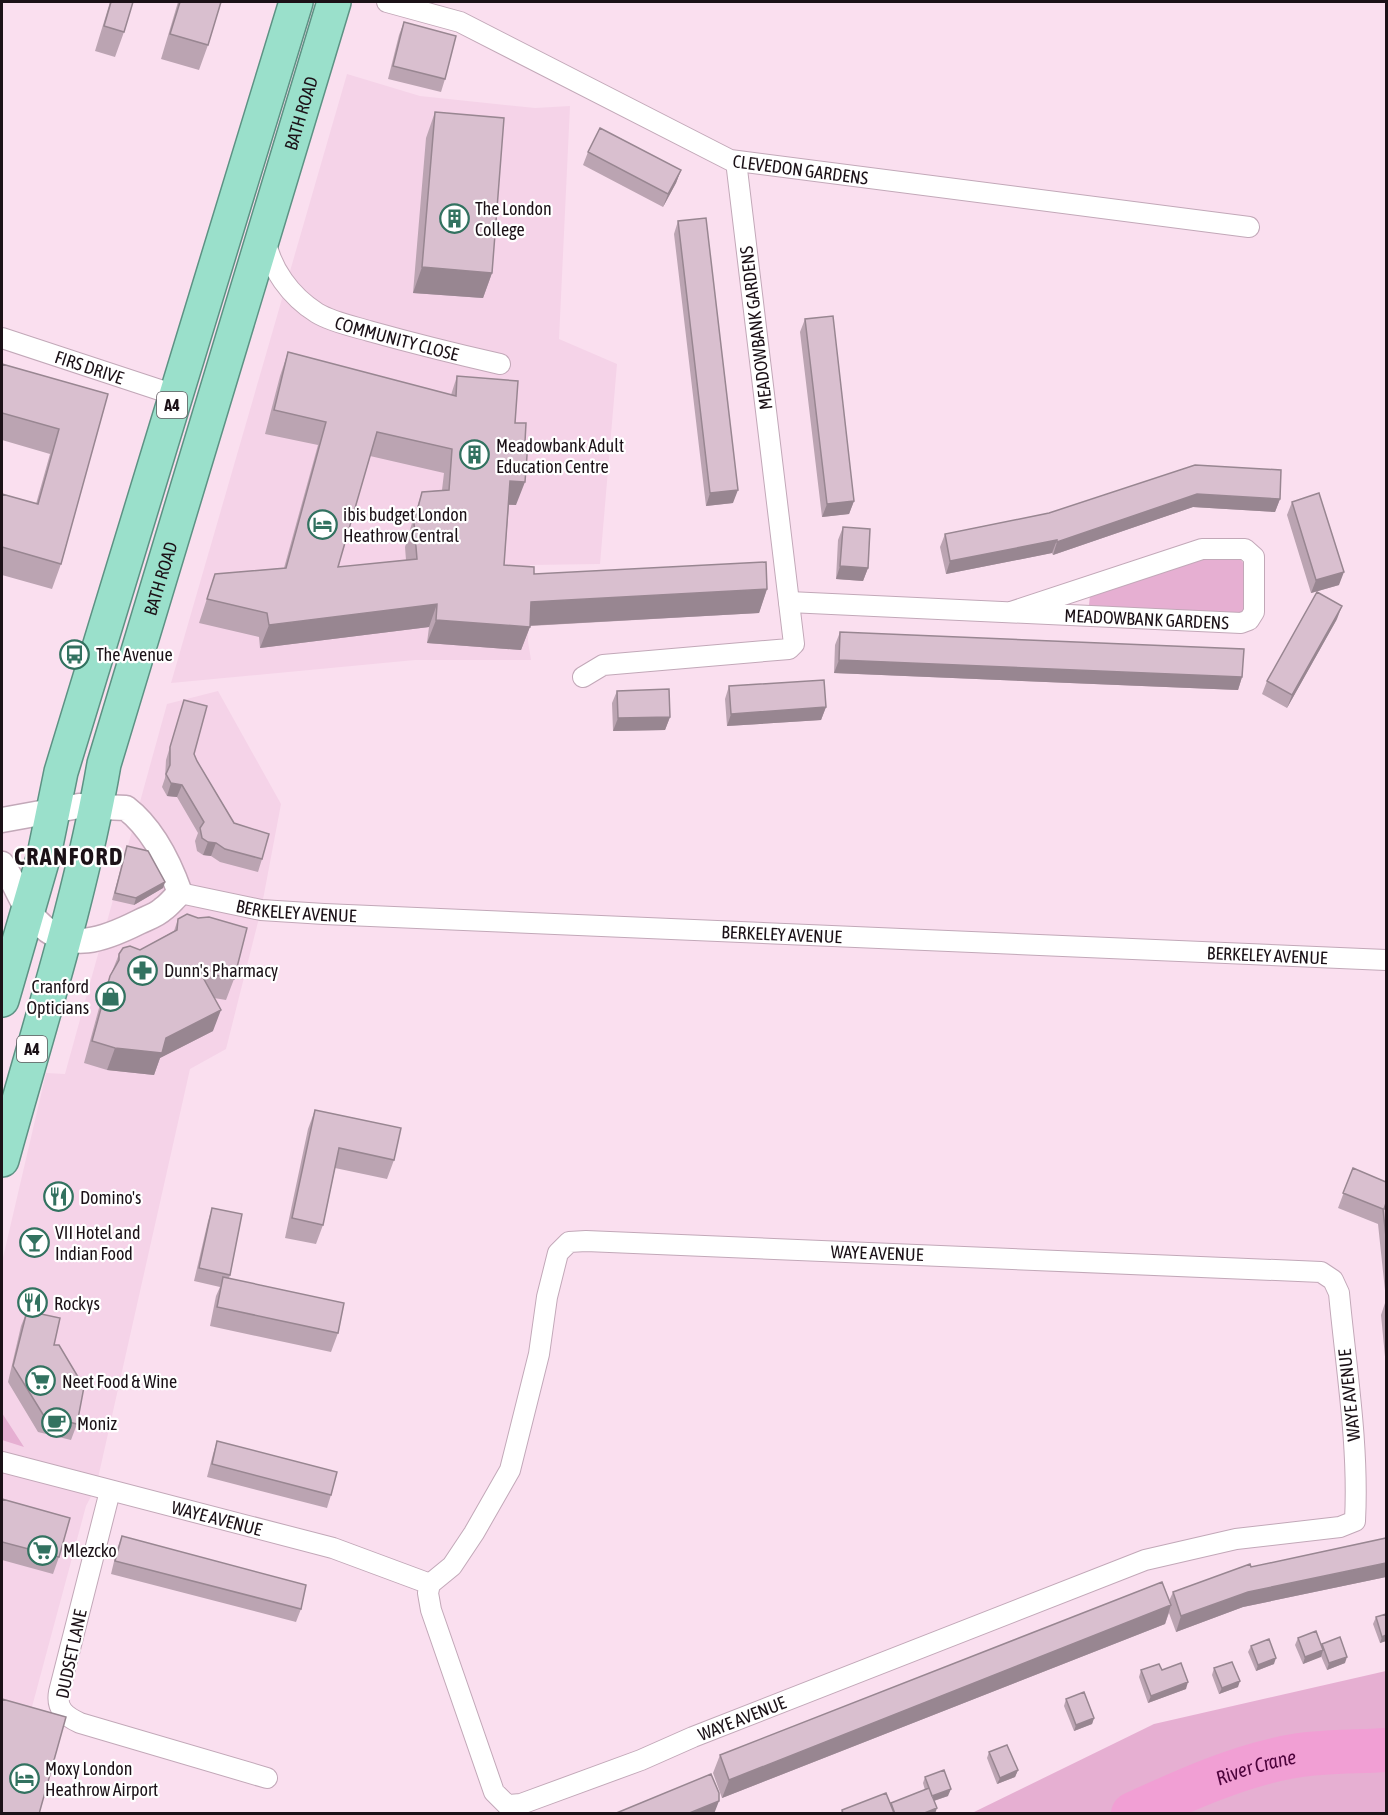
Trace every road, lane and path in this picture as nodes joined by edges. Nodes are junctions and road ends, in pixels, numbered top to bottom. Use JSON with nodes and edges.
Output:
{"nodes":[{"id":1,"x":296,"y":2,"type":"edge"},
{"id":2,"x":334,"y":2,"type":"edge"},
{"id":3,"x":387,"y":2,"type":"edge"},
{"id":4,"x":736,"y":161,"type":"junction"},
{"id":5,"x":1249,"y":227,"type":"dead end"},
{"id":6,"x":264,"y":233,"type":"junction"},
{"id":7,"x":249,"y":285,"type":"junction"},
{"id":8,"x":300,"y":299,"type":"junction"},
{"id":9,"x":2,"y":338,"type":"edge"},
{"id":10,"x":500,"y":364,"type":"dead end"},
{"id":11,"x":175,"y":395,"type":"junction"},
{"id":12,"x":789,"y":602,"type":"junction"},
{"id":13,"x":1011,"y":612,"type":"junction"},
{"id":14,"x":583,"y":677,"type":"dead end"},
{"id":15,"x":96,"y":806,"type":"junction"},
{"id":16,"x":54,"y":810,"type":"junction"},
{"id":17,"x":2,"y":820,"type":"edge"},
{"id":18,"x":2,"y":864,"type":"edge"},
{"id":19,"x":180,"y":893,"type":"junction"},
{"id":20,"x":28,"y":912,"type":"junction"},
{"id":21,"x":63,"y":938,"type":"junction"},
{"id":22,"x":1386,"y":960,"type":"edge"},
{"id":23,"x":2,"y":1000,"type":"edge"},
{"id":24,"x":2,"y":1160,"type":"edge"},
{"id":25,"x":2,"y":1462,"type":"edge"},
{"id":26,"x":110,"y":1491,"type":"junction"},
{"id":27,"x":430,"y":1584,"type":"junction"},
{"id":28,"x":267,"y":1778,"type":"dead end"}],
"edges":[{"from":1,"to":11,"type":"highway","name":"BATH ROAD","number":"A4"},
{"from":2,"to":6,"type":"highway","name":"BATH ROAD","number":"A4"},
{"from":3,"to":4,"type":"street","name":"CLEVEDON GARDENS"},
{"from":4,"to":5,"type":"street","name":"CLEVEDON GARDENS"},
{"from":4,"to":12,"type":"street","name":"MEADOWBANK GARDENS"},
{"from":6,"to":7,"type":"highway","name":"BATH ROAD","number":"A4"},
{"from":6,"to":8,"type":"street","name":"COMMUNITY CLOSE"},
{"from":7,"to":8,"type":"street","name":"COMMUNITY CLOSE"},
{"from":7,"to":15,"type":"highway","name":"BATH ROAD","number":"A4"},
{"from":8,"to":10,"type":"street","name":"COMMUNITY CLOSE"},
{"from":9,"to":11,"type":"street","name":"FIRS DRIVE"},
{"from":11,"to":16,"type":"highway","name":"BATH ROAD","number":"A4"},
{"from":12,"to":13,"type":"street","name":"MEADOWBANK GARDENS"},
{"from":12,"to":14,"type":"street","name":"MEADOWBANK GARDENS"},
{"from":13,"to":13,"type":"street","name":"MEADOWBANK GARDENS"},
{"from":15,"to":16,"type":"street"},
{"from":15,"to":19,"type":"street"},
{"from":15,"to":21,"type":"highway","name":"BATH ROAD","number":"A4"},
{"from":16,"to":17,"type":"street"},
{"from":16,"to":20,"type":"highway","name":"BATH ROAD","number":"A4"},
{"from":18,"to":20,"type":"street"},
{"from":19,"to":21,"type":"street"},
{"from":19,"to":22,"type":"street","name":"BERKELEY AVENUE"},
{"from":20,"to":21,"type":"street"},
{"from":20,"to":23,"type":"highway","name":"BATH ROAD","number":"A4"},
{"from":21,"to":24,"type":"highway","name":"BATH ROAD","number":"A4"},
{"from":25,"to":26,"type":"street","name":"WAYE AVENUE"},
{"from":26,"to":27,"type":"street","name":"WAYE AVENUE"},
{"from":26,"to":28,"type":"street","name":"DUDSET LANE"},
{"from":27,"to":27,"type":"street","name":"WAYE AVENUE"}]}
